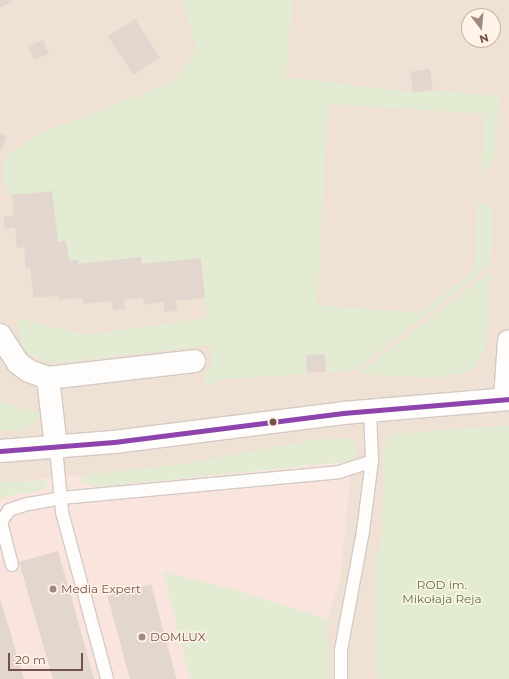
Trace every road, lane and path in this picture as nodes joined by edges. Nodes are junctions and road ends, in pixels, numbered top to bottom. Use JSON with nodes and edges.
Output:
{"nodes":[{"id":1,"x":0,"y":335,"type":"edge"},
{"id":2,"x":509,"y":341,"type":"edge"},
{"id":3,"x":194,"y":360,"type":"dead end"},
{"id":4,"x":9,"y":361,"type":"edge"},
{"id":5,"x":48,"y":378,"type":"junction"},
{"id":6,"x":507,"y":399,"type":"edge"},
{"id":7,"x":370,"y":410,"type":"junction"},
{"id":8,"x":56,"y":447,"type":"junction"},
{"id":9,"x":0,"y":451,"type":"edge"},
{"id":10,"x":372,"y":461,"type":"junction"},
{"id":11,"x":60,"y":498,"type":"junction"},
{"id":12,"x":12,"y":565,"type":"dead end"},
{"id":13,"x":107,"y":679,"type":"edge"},
{"id":14,"x":341,"y":679,"type":"edge"}],
"edges":[{"from":1,"to":4,"type":"street"},
{"from":2,"to":6,"type":"street"},
{"from":3,"to":5,"type":"street"},
{"from":4,"to":5,"type":"street"},
{"from":5,"to":8,"type":"street"},
{"from":6,"to":7,"type":"street"},
{"from":7,"to":8,"type":"street"},
{"from":7,"to":10,"type":"lane"},
{"from":8,"to":9,"type":"street"},
{"from":8,"to":11,"type":"lane"},
{"from":10,"to":11,"type":"lane"},
{"from":10,"to":14,"type":"lane"},
{"from":11,"to":12,"type":"lane"},
{"from":11,"to":13,"type":"lane"}]}
